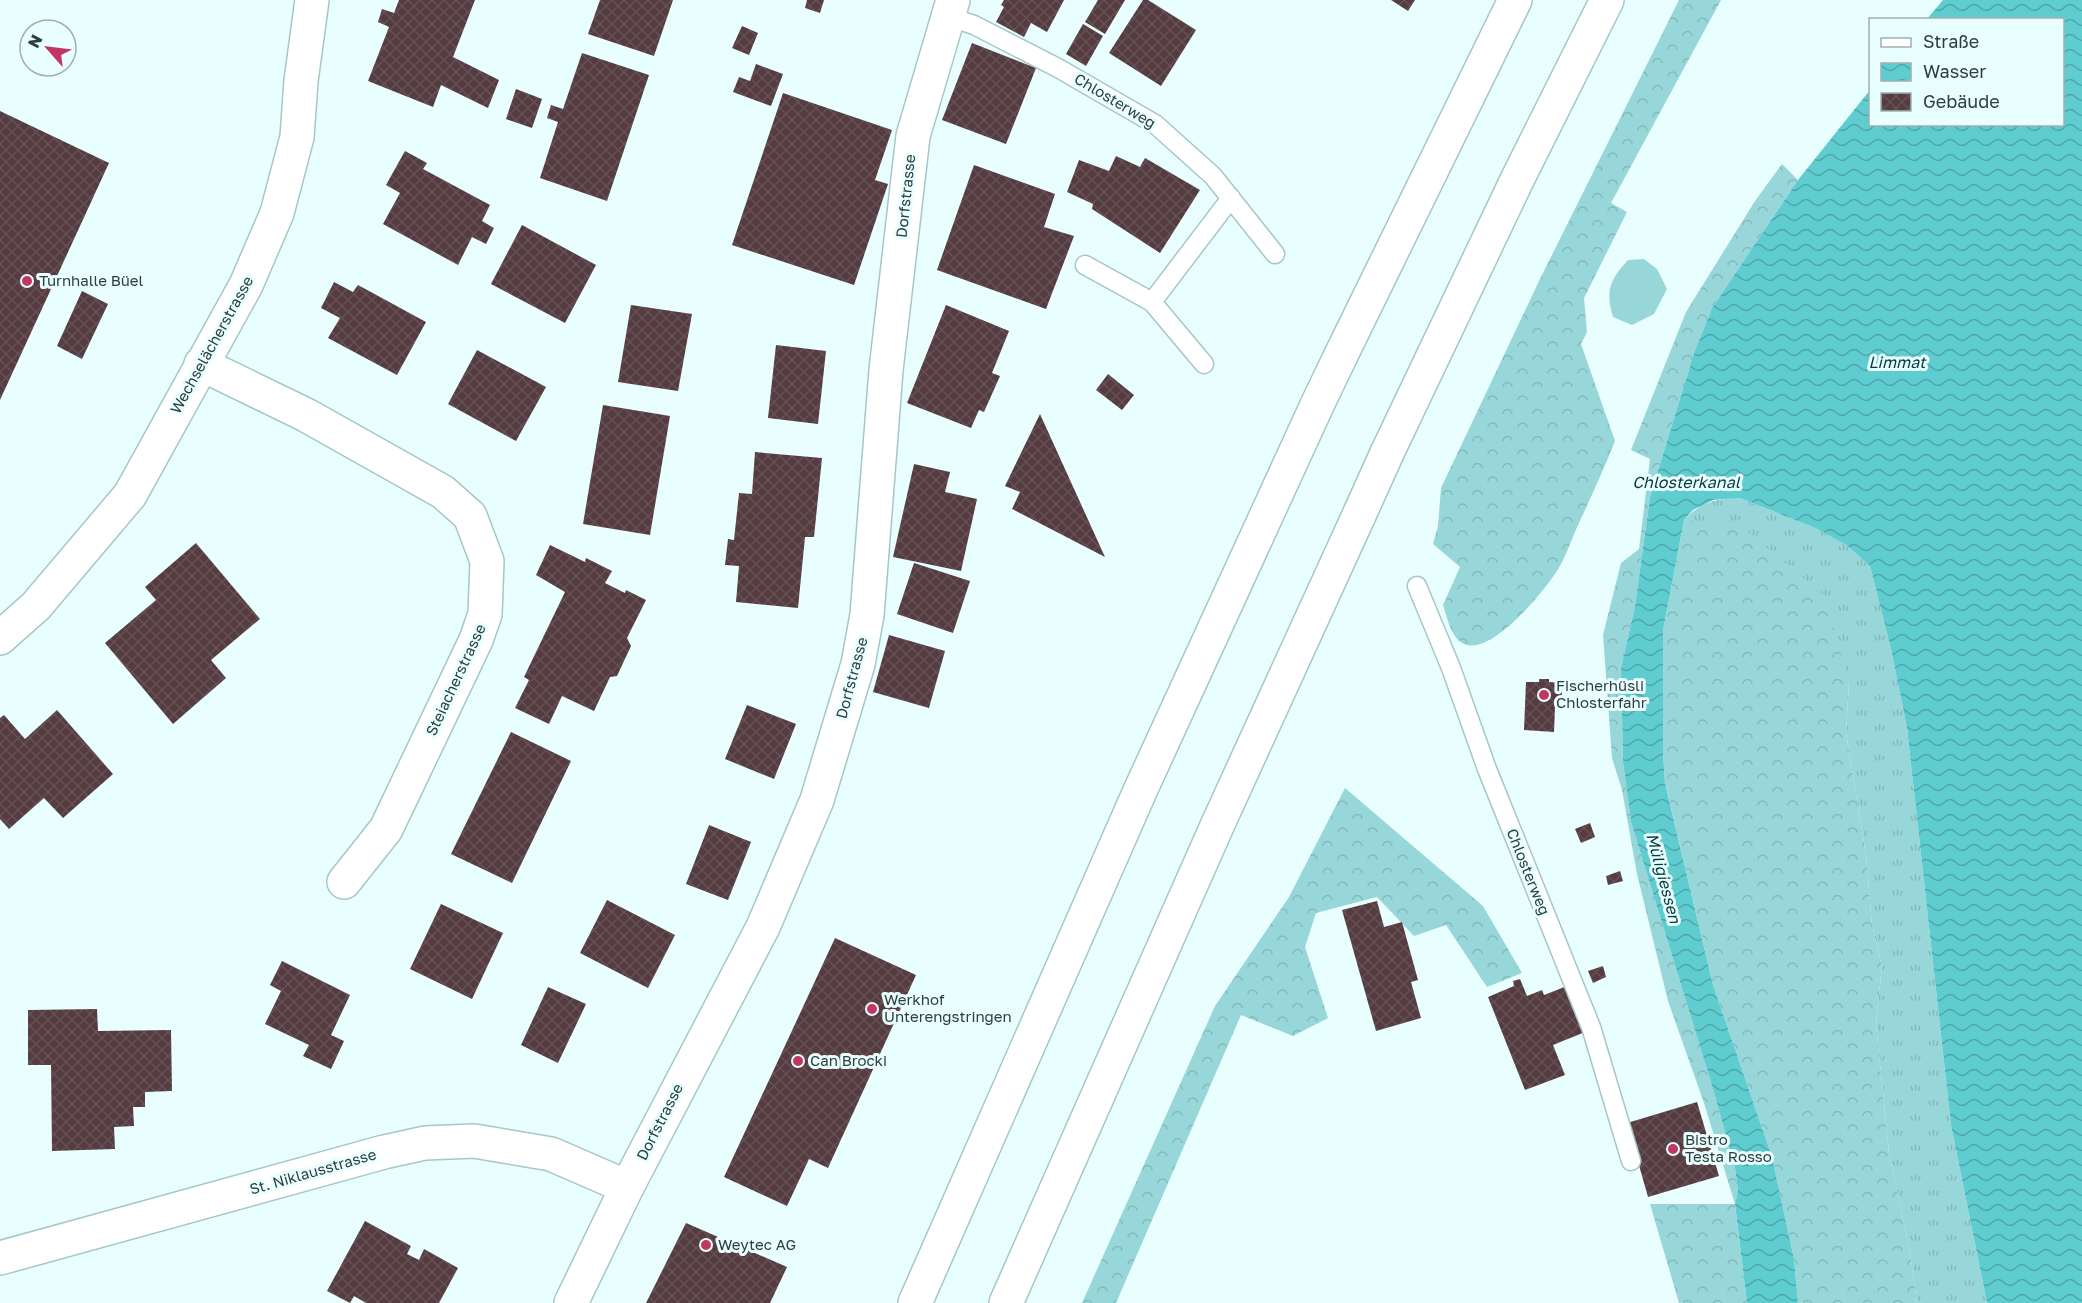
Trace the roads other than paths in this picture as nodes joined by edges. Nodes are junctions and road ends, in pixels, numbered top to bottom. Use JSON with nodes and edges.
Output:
{"nodes":[{"id":1,"x":312,"y":0,"type":"edge"},
{"id":2,"x":1515,"y":0,"type":"edge"},
{"id":3,"x":1607,"y":0,"type":"edge"},
{"id":4,"x":950,"y":8,"type":"edge"},
{"id":5,"x":1230,"y":198,"type":"junction"},
{"id":6,"x":1275,"y":255,"type":"dead end"},
{"id":7,"x":1085,"y":265,"type":"dead end"},
{"id":8,"x":1152,"y":302,"type":"junction"},
{"id":9,"x":201,"y":364,"type":"junction"},
{"id":10,"x":1204,"y":364,"type":"dead end"},
{"id":11,"x":1417,"y":586,"type":"dead end"},
{"id":12,"x":0,"y":638,"type":"edge"},
{"id":13,"x":344,"y":882,"type":"dead end"},
{"id":14,"x":1631,"y":1161,"type":"dead end"},
{"id":15,"x":627,"y":1187,"type":"junction"},
{"id":16,"x":0,"y":1258,"type":"edge"},
{"id":17,"x":571,"y":1303,"type":"edge"},
{"id":18,"x":915,"y":1303,"type":"edge"},
{"id":19,"x":1006,"y":1303,"type":"edge"}],
"edges":[{"from":1,"to":9,"type":"main road","name":"Wechselächerstrasse"},
{"from":2,"to":18,"type":"main road","bridge":true},
{"from":3,"to":19,"type":"main road","bridge":true},
{"from":4,"to":5,"type":"lane","name":"Chlosterweg"},
{"from":4,"to":15,"type":"main road","name":"Dorfstrasse"},
{"from":5,"to":6,"type":"lane","name":"Chlosterweg"},
{"from":5,"to":8,"type":"lane"},
{"from":7,"to":8,"type":"lane"},
{"from":8,"to":10,"type":"lane"},
{"from":9,"to":12,"type":"main road","name":"Wechselächerstrasse"},
{"from":9,"to":13,"type":"main road","name":"Steiacherstrasse"},
{"from":11,"to":14,"type":"lane","name":"Chlosterweg"},
{"from":15,"to":16,"type":"main road","name":"St. Niklausstrasse"},
{"from":15,"to":17,"type":"main road","name":"Dorfstrasse"}]}
